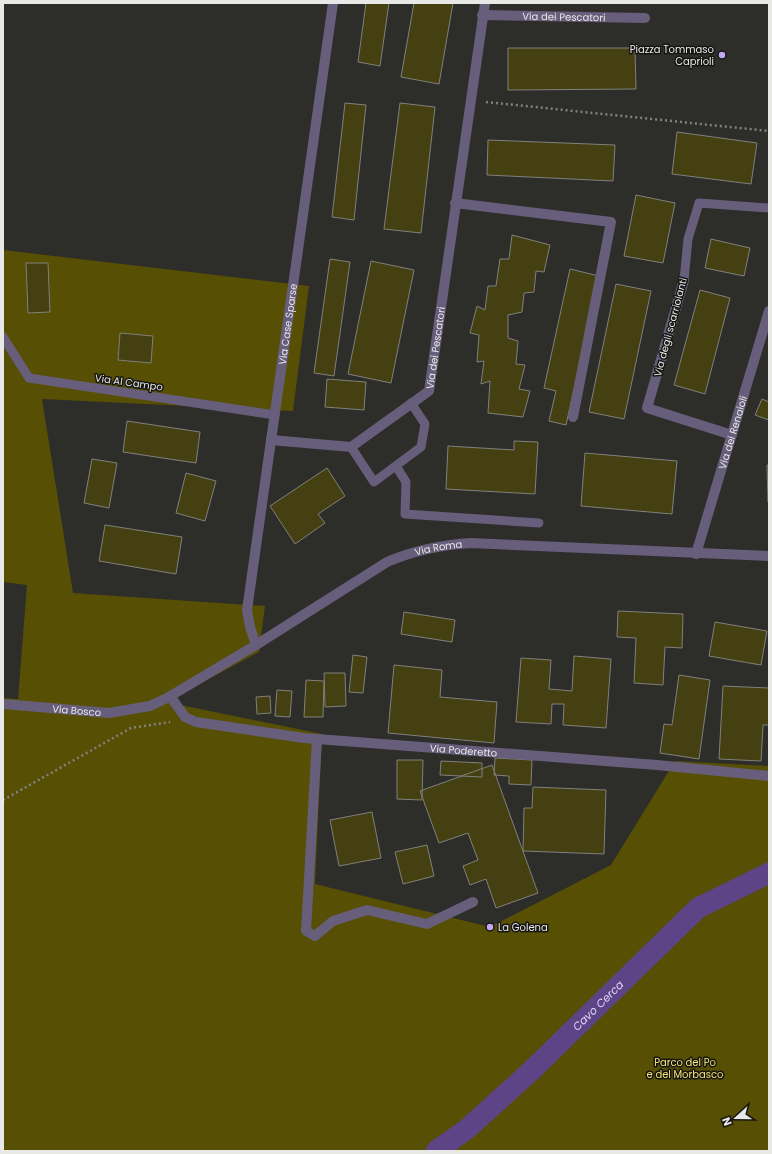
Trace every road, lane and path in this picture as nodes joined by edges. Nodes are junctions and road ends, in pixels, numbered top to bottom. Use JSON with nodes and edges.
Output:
{"nodes":[{"id":1,"x":333,"y":3,"type":"edge"},
{"id":2,"x":484,"y":3,"type":"edge"},
{"id":3,"x":482,"y":15,"type":"junction"},
{"id":4,"x":645,"y":18,"type":"dead end"},
{"id":5,"x":470,"y":100,"type":"junction"},
{"id":6,"x":769,"y":131,"type":"edge"},
{"id":7,"x":455,"y":202,"type":"junction"},
{"id":8,"x":769,"y":208,"type":"edge"},
{"id":9,"x":684,"y":280,"type":"joint"},
{"id":10,"x":769,"y":311,"type":"edge"},
{"id":11,"x":3,"y":337,"type":"edge"},
{"id":12,"x":411,"y":403,"type":"junction"},
{"id":13,"x":275,"y":415,"type":"junction"},
{"id":14,"x":573,"y":417,"type":"dead end"},
{"id":15,"x":732,"y":435,"type":"junction"},
{"id":16,"x":271,"y":440,"type":"junction"},
{"id":17,"x":351,"y":446,"type":"junction"},
{"id":18,"x":396,"y":466,"type":"junction"},
{"id":19,"x":539,"y":523,"type":"dead end"},
{"id":20,"x":696,"y":554,"type":"junction"},
{"id":21,"x":769,"y":556,"type":"edge"},
{"id":22,"x":256,"y":645,"type":"junction"},
{"id":23,"x":170,"y":696,"type":"junction"},
{"id":24,"x":3,"y":704,"type":"edge"},
{"id":25,"x":150,"y":706,"type":"joint"},
{"id":26,"x":196,"y":722,"type":"junction"},
{"id":27,"x":317,"y":739,"type":"junction"},
{"id":28,"x":769,"y":776,"type":"edge"},
{"id":29,"x":3,"y":800,"type":"edge"},
{"id":30,"x":473,"y":902,"type":"dead end"}],
"edges":[{"from":1,"to":13,"type":"street","name":"Via Case Sparse"},
{"from":2,"to":3,"type":"street","name":"Via dei Pescatori"},
{"from":3,"to":4,"type":"street","name":"Via dei Pescatori"},
{"from":3,"to":5,"type":"street","name":"Via dei Pescatori"},
{"from":5,"to":6,"type":"path"},
{"from":5,"to":7,"type":"street","name":"Via dei Pescatori"},
{"from":7,"to":12,"type":"street","name":"Via dei Pescatori"},
{"from":7,"to":14,"type":"street"},
{"from":8,"to":9,"type":"lane","name":"Via degli scarriolanti"},
{"from":9,"to":15,"type":"street","name":"Via degli scarriolanti"},
{"from":10,"to":15,"type":"street","name":"Via dei Renaioli"},
{"from":11,"to":13,"type":"lane","name":"Via Al Campo"},
{"from":12,"to":17,"type":"street","name":"Via dei Pescatori"},
{"from":12,"to":18,"type":"lane"},
{"from":13,"to":16,"type":"street","name":"Via Case Sparse"},
{"from":15,"to":20,"type":"street","name":"Via dei Renaioli"},
{"from":16,"to":17,"type":"street"},
{"from":16,"to":22,"type":"street","name":"Via Case Sparse"},
{"from":17,"to":18,"type":"lane"},
{"from":18,"to":19,"type":"lane"},
{"from":20,"to":21,"type":"street","name":"Via Roma"},
{"from":20,"to":22,"type":"street","name":"Via Roma"},
{"from":22,"to":23,"type":"street","name":"Via Roma"},
{"from":23,"to":25,"type":"street","name":"Via Roma"},
{"from":23,"to":26,"type":"street","name":"Via Poderetto"},
{"from":24,"to":25,"type":"street","name":"Via Bosco"},
{"from":26,"to":27,"type":"street","name":"Via Poderetto"},
{"from":26,"to":29,"type":"path"},
{"from":27,"to":28,"type":"street","name":"Via Poderetto"},
{"from":27,"to":30,"type":"street"}]}
